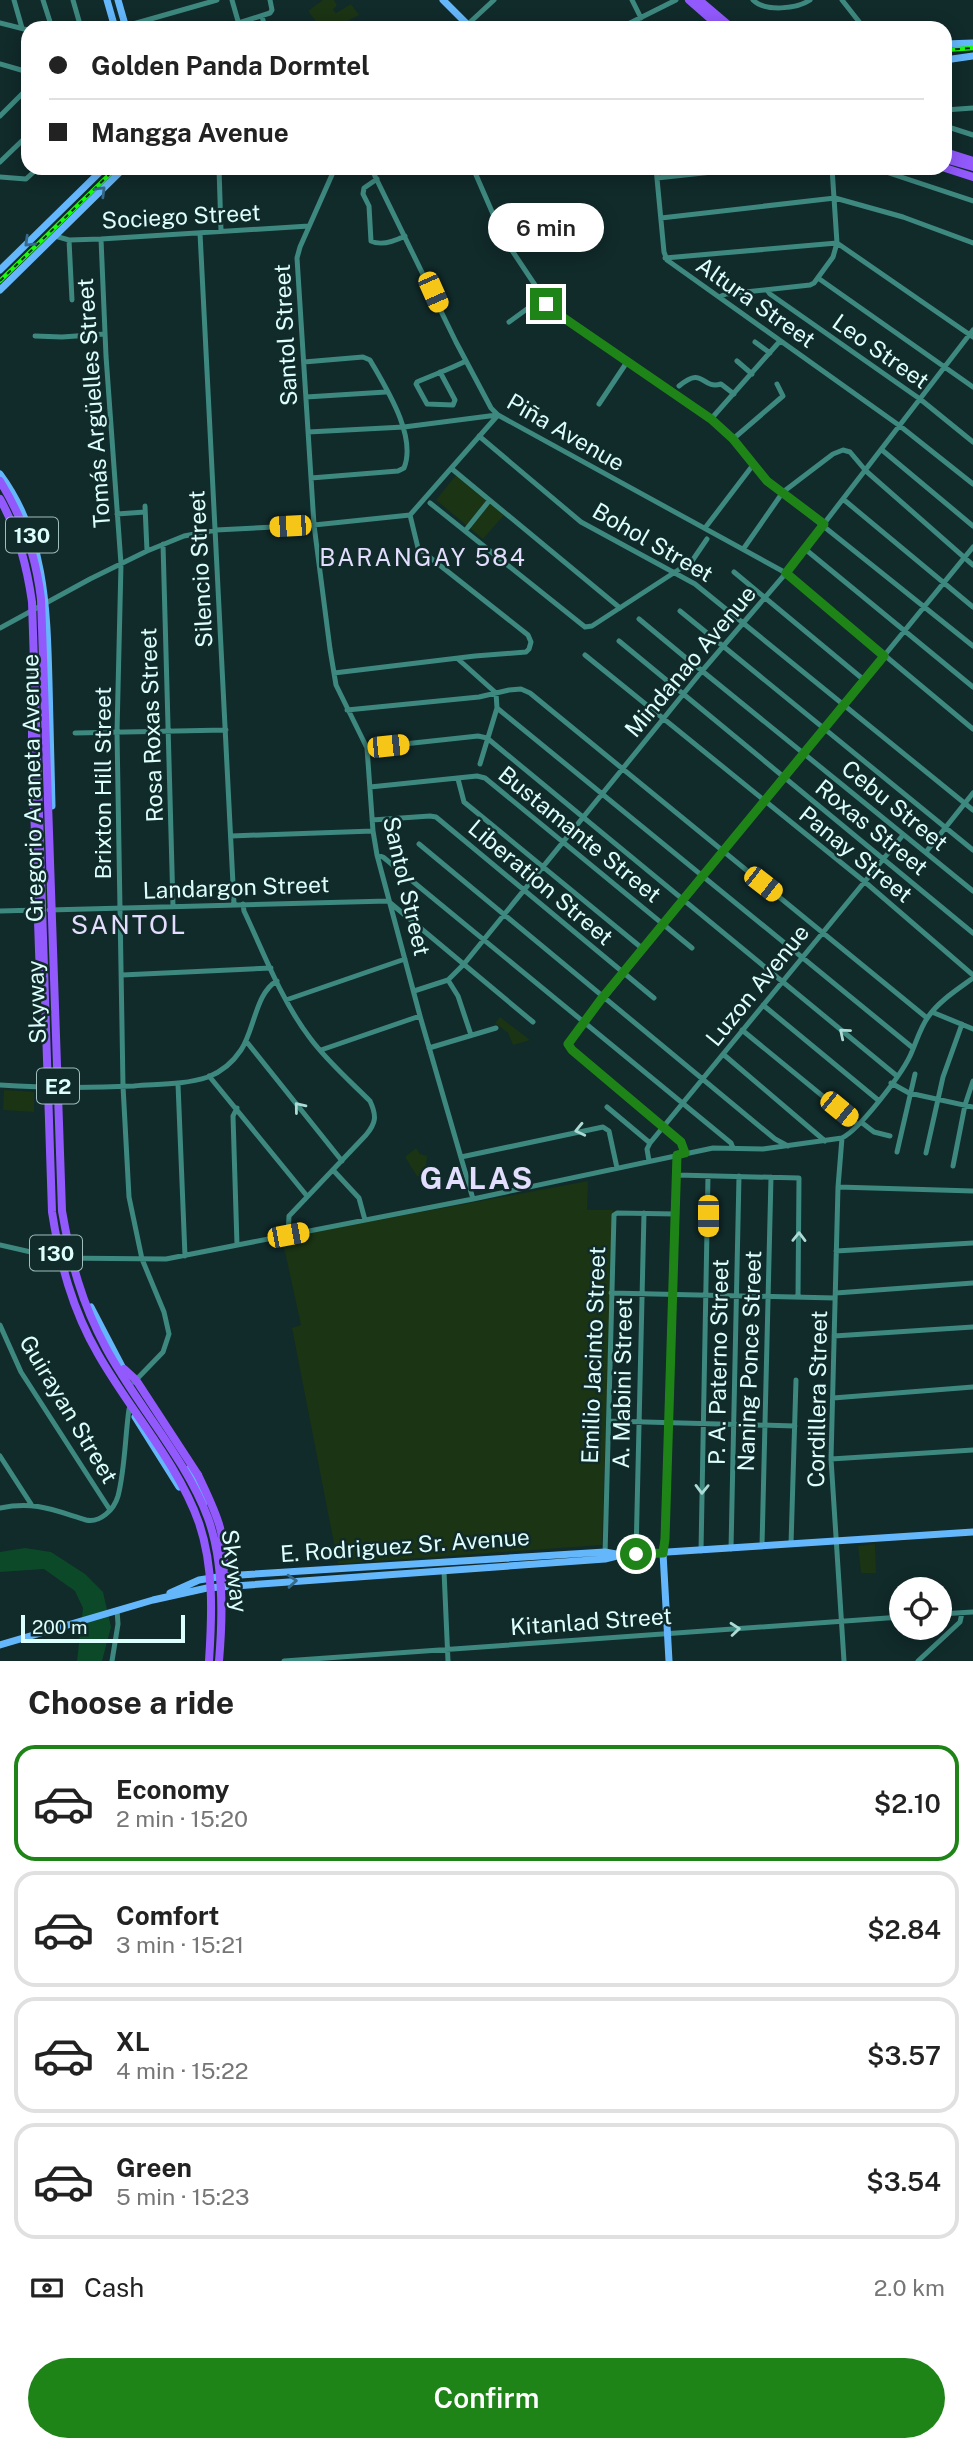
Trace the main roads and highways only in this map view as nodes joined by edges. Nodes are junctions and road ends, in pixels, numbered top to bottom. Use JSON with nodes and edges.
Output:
{"nodes":[{"id":1,"x":107,"y":0,"type":"edge"},
{"id":2,"x":118,"y":0,"type":"edge"},
{"id":3,"x":443,"y":0,"type":"edge"},
{"id":4,"x":689,"y":0,"type":"edge"},
{"id":5,"x":699,"y":0,"type":"edge"},
{"id":6,"x":114,"y":21,"type":"edge"},
{"id":7,"x":124,"y":21,"type":"edge"},
{"id":8,"x":464,"y":21,"type":"edge"},
{"id":9,"x":713,"y":21,"type":"edge"},
{"id":10,"x":724,"y":21,"type":"edge"},
{"id":11,"x":973,"y":43,"type":"edge"},
{"id":12,"x":952,"y":44,"type":"edge"},
{"id":13,"x":973,"y":56,"type":"edge"},
{"id":14,"x":952,"y":59,"type":"edge"},
{"id":15,"x":952,"y":154,"type":"edge"},
{"id":16,"x":952,"y":161,"type":"edge"},
{"id":17,"x":973,"y":162,"type":"edge"},
{"id":18,"x":973,"y":167,"type":"edge"},
{"id":19,"x":952,"y":169,"type":"edge"},
{"id":20,"x":97,"y":175,"type":"edge"},
{"id":21,"x":117,"y":175,"type":"edge"},
{"id":22,"x":973,"y":176,"type":"edge"},
{"id":23,"x":2,"y":266,"type":"edge"},
{"id":24,"x":0,"y":290,"type":"edge"},
{"id":25,"x":0,"y":474,"type":"edge"},
{"id":26,"x":0,"y":481,"type":"edge"},
{"id":27,"x":0,"y":499,"type":"edge"},
{"id":28,"x":0,"y":507,"type":"edge"},
{"id":29,"x":33,"y":686,"type":"junction"},
{"id":30,"x":37,"y":821,"type":"junction"},
{"id":31,"x":35,"y":860,"type":"junction"},
{"id":32,"x":48,"y":1059,"type":"junction"},
{"id":33,"x":124,"y":1370,"type":"joint"},
{"id":34,"x":136,"y":1384,"type":"junction"},
{"id":35,"x":973,"y":1532,"type":"edge"},
{"id":36,"x":663,"y":1553,"type":"junction"},
{"id":37,"x":605,"y":1556,"type":"junction"},
{"id":38,"x":224,"y":1576,"type":"junction"},
{"id":39,"x":206,"y":1578,"type":"junction"},
{"id":40,"x":224,"y":1586,"type":"junction"},
{"id":41,"x":206,"y":1588,"type":"junction"},
{"id":42,"x":220,"y":1595,"type":"junction"},
{"id":43,"x":153,"y":1600,"type":"junction"},
{"id":44,"x":0,"y":1646,"type":"edge"},
{"id":45,"x":207,"y":1661,"type":"edge"},
{"id":46,"x":221,"y":1661,"type":"edge"},
{"id":47,"x":669,"y":1661,"type":"edge"}],
"edges":[{"from":1,"to":6,"type":"main road"},
{"from":2,"to":7,"type":"main road"},
{"from":3,"to":8,"type":"main road"},
{"from":4,"to":9,"type":"highway"},
{"from":5,"to":10,"type":"highway"},
{"from":11,"to":12,"type":"main road"},
{"from":13,"to":14,"type":"main road"},
{"from":15,"to":17,"type":"highway"},
{"from":16,"to":18,"type":"highway"},
{"from":19,"to":22,"type":"highway"},
{"from":20,"to":23,"type":"main road","one_way":true},
{"from":24,"to":21,"type":"main road","one_way":true},
{"from":25,"to":33,"type":"main road","name":"Gregorio Araneta Avenue","number":"130"},
{"from":26,"to":42,"type":"highway","name":"Skyway","number":"E2","bridge":true},
{"from":27,"to":32,"type":"highway","name":"Skyway","number":"E2","bridge":true},
{"from":28,"to":29,"type":"main road","name":"Gregorio Araneta Avenue","number":"130"},
{"from":29,"to":30,"type":"main road","name":"Gregorio Araneta Avenue","number":"130"},
{"from":29,"to":31,"type":"highway","bridge":true},
{"from":30,"to":31,"type":"highway","bridge":true},
{"from":30,"to":39,"type":"main road","name":"Gregorio Araneta Avenue","number":"130"},
{"from":31,"to":32,"type":"highway","bridge":true},
{"from":32,"to":45,"type":"highway","name":"Skyway","number":"E2","bridge":true},
{"from":33,"to":34,"type":"highway"},
{"from":34,"to":38,"type":"main road"},
{"from":34,"to":42,"type":"highway","bridge":true},
{"from":35,"to":36,"type":"main road","name":"E. Rodriguez Sr. Avenue"},
{"from":36,"to":37,"type":"main road","name":"E. Rodriguez Sr. Avenue"},
{"from":36,"to":47,"type":"main road"},
{"from":37,"to":38,"type":"main road","name":"E. Rodriguez Sr. Avenue"},
{"from":40,"to":37,"type":"main road","name":"E. Rodriguez Sr. Avenue","one_way":true},
{"from":38,"to":39,"type":"main road","name":"E. Rodriguez Sr. Avenue"},
{"from":38,"to":40,"type":"main road"},
{"from":39,"to":41,"type":"main road","name":"Gregorio Araneta Avenue","number":"130"},
{"from":39,"to":43,"type":"main road","name":"E. Rodriguez Sr. Avenue"},
{"from":40,"to":41,"type":"main road","name":"E. Rodriguez Sr. Avenue"},
{"from":40,"to":46,"type":"main road"},
{"from":41,"to":43,"type":"main road","name":"E. Rodriguez Sr. Avenue"},
{"from":41,"to":45,"type":"main road","name":"Gregorio Araneta Avenue","number":"130"},
{"from":42,"to":46,"type":"highway","name":"Skyway","number":"E2","bridge":true},
{"from":43,"to":44,"type":"main road","name":"E. Rodriguez Sr. Avenue"}]}
